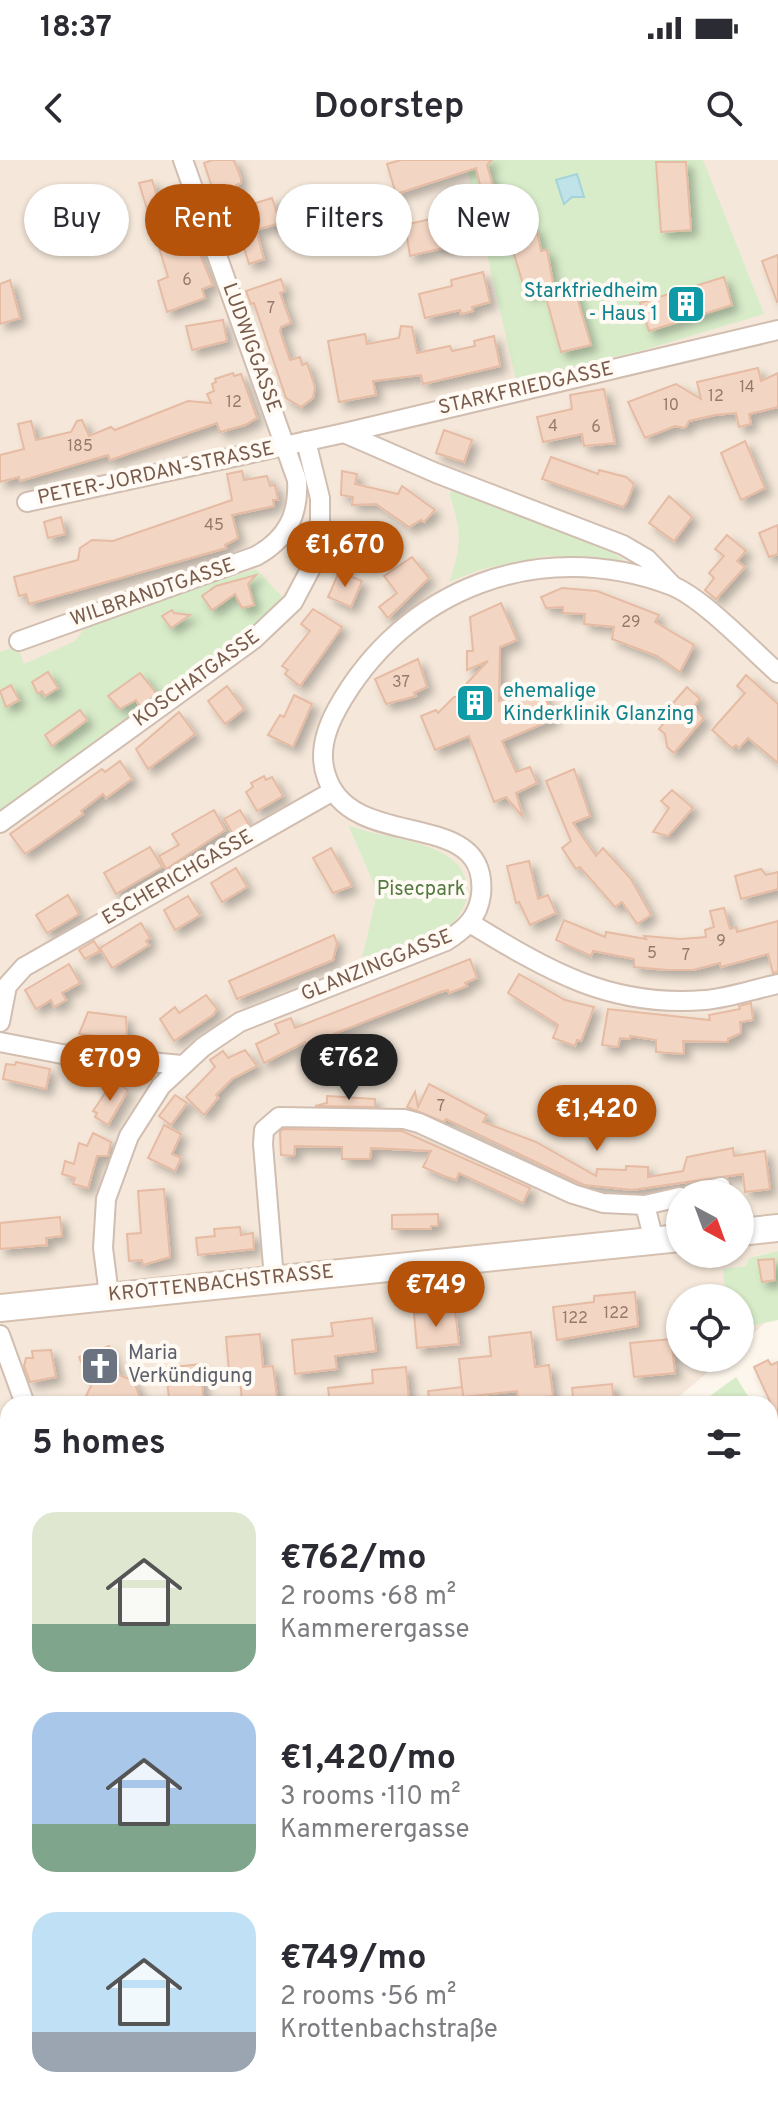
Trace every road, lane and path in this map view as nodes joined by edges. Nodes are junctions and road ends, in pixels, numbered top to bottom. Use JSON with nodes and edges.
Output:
{"nodes":[{"id":1,"x":183,"y":160,"type":"edge"},
{"id":2,"x":775,"y":329,"type":"edge"},
{"id":3,"x":344,"y":433,"type":"junction"},
{"id":4,"x":306,"y":441,"type":"junction"},
{"id":5,"x":286,"y":446,"type":"junction"},
{"id":6,"x":27,"y":502,"type":"dead end"},
{"id":7,"x":672,"y":585,"type":"junction"},
{"id":8,"x":19,"y":641,"type":"dead end"},
{"id":9,"x":778,"y":673,"type":"edge"},
{"id":10,"x":333,"y":791,"type":"junction"},
{"id":11,"x":0,"y":823,"type":"edge"},
{"id":12,"x":470,"y":923,"type":"junction"},
{"id":13,"x":778,"y":984,"type":"edge"},
{"id":14,"x":0,"y":1022,"type":"edge"},
{"id":15,"x":0,"y":1042,"type":"edge"},
{"id":16,"x":182,"y":1065,"type":"junction"},
{"id":17,"x":666,"y":1200,"type":"edge"},
{"id":18,"x":645,"y":1205,"type":"junction"},
{"id":19,"x":778,"y":1228,"type":"edge"},
{"id":20,"x":754,"y":1231,"type":"edge"},
{"id":21,"x":666,"y":1237,"type":"edge"},
{"id":22,"x":666,"y":1239,"type":"edge"},
{"id":23,"x":274,"y":1279,"type":"junction"},
{"id":24,"x":109,"y":1295,"type":"junction"},
{"id":25,"x":0,"y":1308,"type":"edge"},
{"id":26,"x":0,"y":1335,"type":"edge"},
{"id":27,"x":22,"y":1396,"type":"edge"}],
"edges":[{"from":1,"to":5,"type":"street","name":"LUDWIGGASSE"},
{"from":2,"to":3,"type":"street","name":"STARKFRIEDGASSE"},
{"from":3,"to":4,"type":"street","name":"STARKFRIEDGASSE"},
{"from":3,"to":7,"type":"street"},
{"from":4,"to":5,"type":"street","name":"STARKFRIEDGASSE"},
{"from":4,"to":11,"type":"street","name":"KOSCHATGASSE"},
{"from":5,"to":6,"type":"street","name":"PETER-JORDAN-STRASSE"},
{"from":5,"to":8,"type":"street","name":"WILBRANDTGASSE"},
{"from":7,"to":9,"type":"street"},
{"from":7,"to":10,"type":"street"},
{"from":10,"to":12,"type":"street","name":"GLANZINGGASSE"},
{"from":10,"to":14,"type":"street","name":"ESCHERICHGASSE"},
{"from":12,"to":13,"type":"street"},
{"from":12,"to":16,"type":"street","name":"GLANZINGGASSE"},
{"from":15,"to":16,"type":"street"},
{"from":16,"to":24,"type":"street","name":"GLANZINGGASSE"},
{"from":17,"to":18,"type":"street"},
{"from":18,"to":21,"type":"street"},
{"from":18,"to":23,"type":"street"},
{"from":19,"to":20,"type":"main road"},
{"from":22,"to":23,"type":"main road","name":"KROTTENBACHSTRASSE"},
{"from":23,"to":24,"type":"main road","name":"KROTTENBACHSTRASSE"},
{"from":24,"to":25,"type":"main road","name":"KROTTENBACHSTRASSE"},
{"from":26,"to":27,"type":"street"}]}
